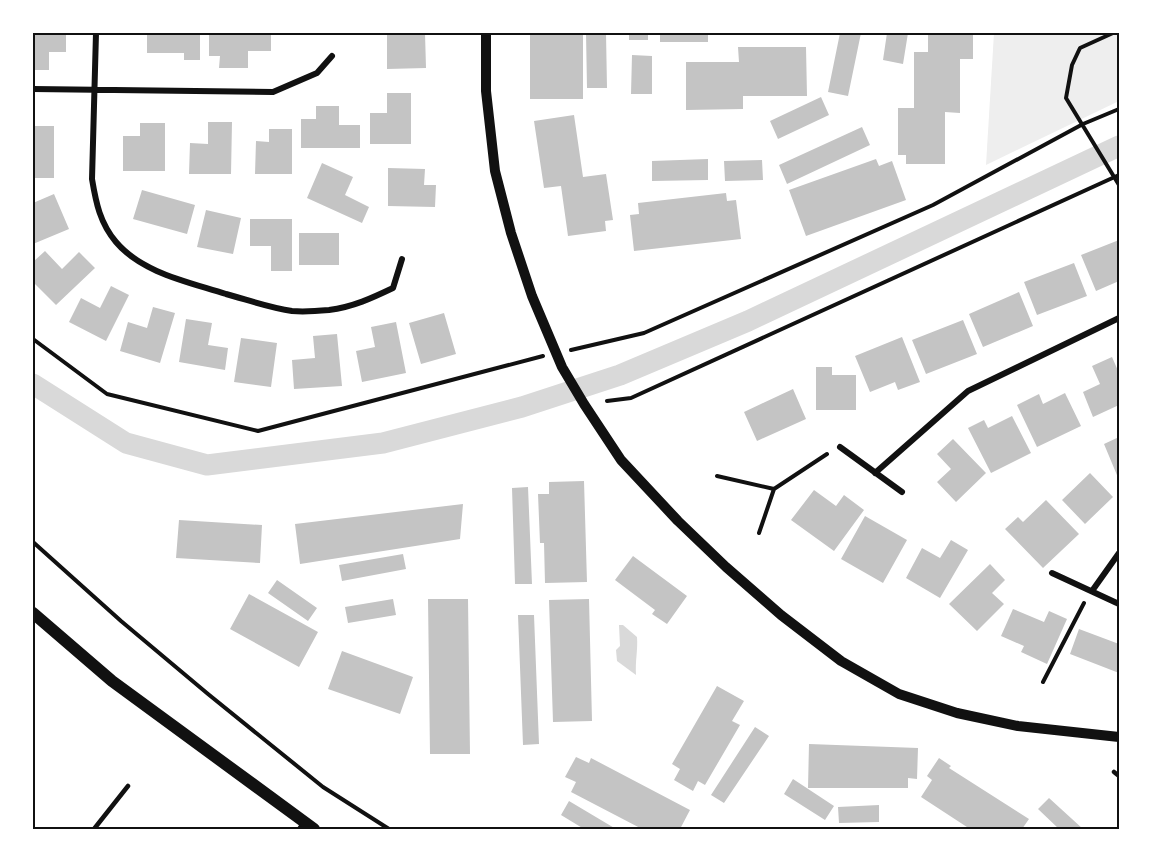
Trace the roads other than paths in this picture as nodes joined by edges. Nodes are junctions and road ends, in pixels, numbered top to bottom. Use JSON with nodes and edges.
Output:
{"nodes":[{"id":1,"x":96,"y":33,"type":"edge"},
{"id":2,"x":486,"y":33,"type":"edge"},
{"id":3,"x":332,"y":56,"type":"dead end"},
{"id":4,"x":33,"y":89,"type":"edge"},
{"id":5,"x":95,"y":90,"type":"junction"},
{"id":6,"x":402,"y":259,"type":"dead end"},
{"id":7,"x":1119,"y":318,"type":"edge"},
{"id":8,"x":840,"y":447,"type":"dead end"},
{"id":9,"x":875,"y":473,"type":"junction"},
{"id":10,"x":902,"y":492,"type":"dead end"},
{"id":11,"x":1119,"y":553,"type":"edge"},
{"id":12,"x":1052,"y":573,"type":"dead end"},
{"id":13,"x":1092,"y":591,"type":"junction"},
{"id":14,"x":1119,"y":604,"type":"edge"},
{"id":15,"x":33,"y":613,"type":"edge"},
{"id":16,"x":1119,"y":737,"type":"edge"},
{"id":17,"x":128,"y":786,"type":"dead end"},
{"id":18,"x":306,"y":827,"type":"edge"},
{"id":19,"x":93,"y":829,"type":"edge"}],
"edges":[{"from":1,"to":5,"type":"street"},
{"from":2,"to":16,"type":"street"},
{"from":3,"to":5,"type":"street"},
{"from":4,"to":5,"type":"street"},
{"from":5,"to":6,"type":"street"},
{"from":7,"to":9,"type":"street"},
{"from":8,"to":9,"type":"street"},
{"from":9,"to":10,"type":"street"},
{"from":11,"to":13,"type":"street"},
{"from":12,"to":13,"type":"street"},
{"from":13,"to":14,"type":"street"},
{"from":15,"to":18,"type":"main road"},
{"from":17,"to":19,"type":"lane"}]}
